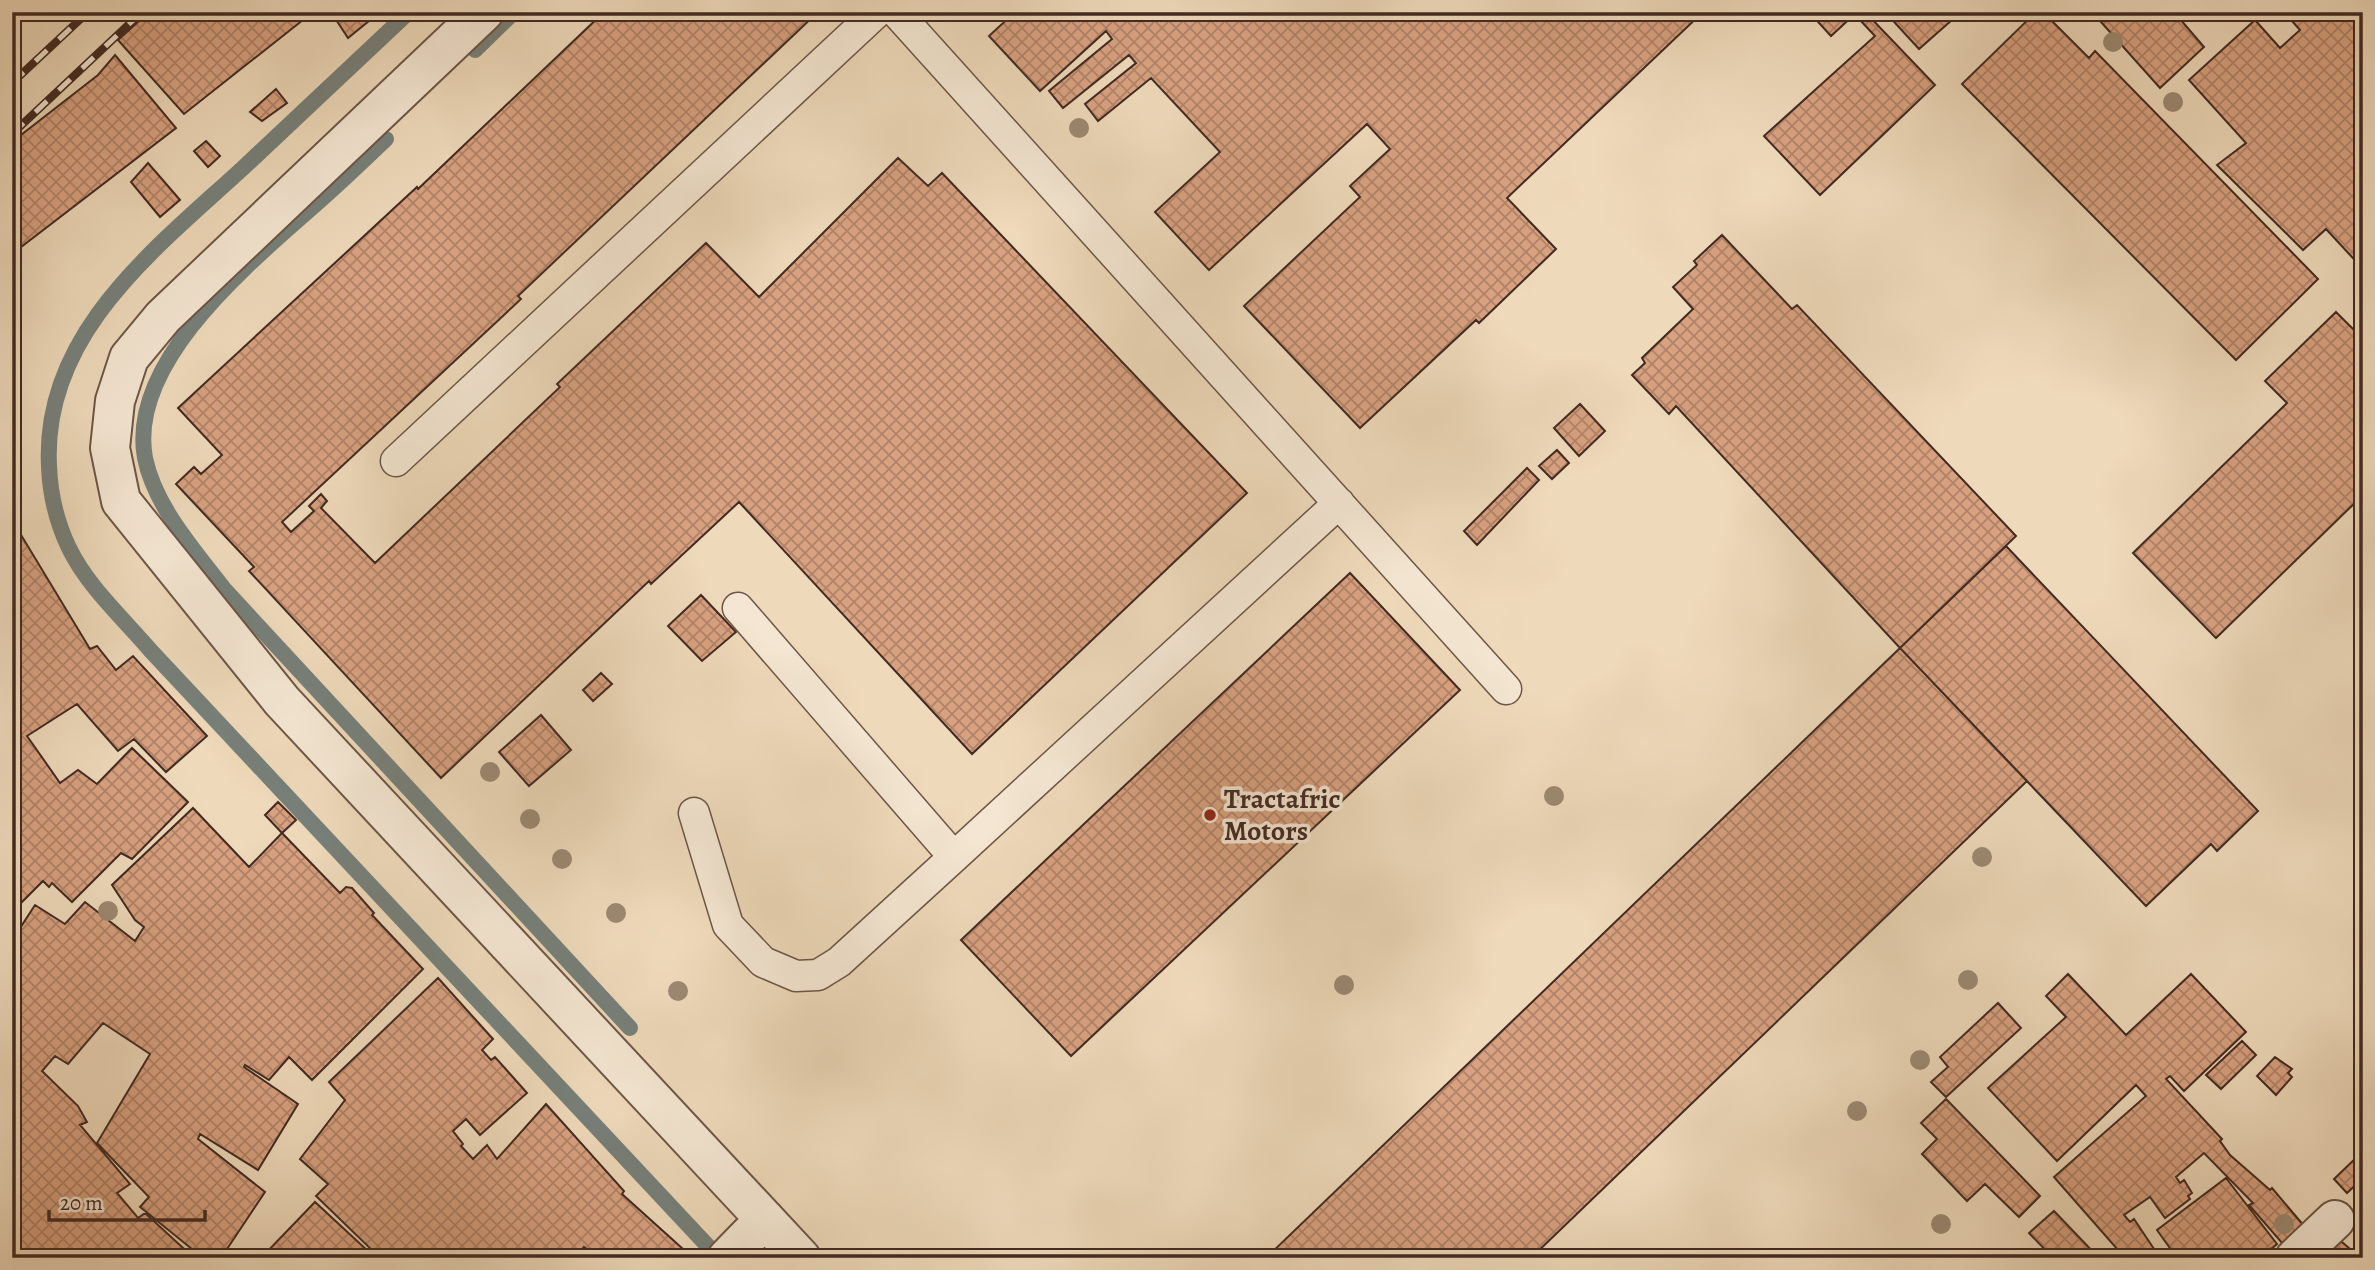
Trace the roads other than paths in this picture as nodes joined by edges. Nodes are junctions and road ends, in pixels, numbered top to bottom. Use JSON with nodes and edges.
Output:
{"nodes":[{"id":1,"x":484,"y":12,"type":"edge"},
{"id":2,"x":877,"y":12,"type":"edge"},
{"id":3,"x":896,"y":12,"type":"edge"},
{"id":4,"x":396,"y":461,"type":"dead end"},
{"id":5,"x":1339,"y":503,"type":"junction"},
{"id":6,"x":738,"y":608,"type":"dead end"},
{"id":7,"x":1506,"y":689,"type":"dead end"},
{"id":8,"x":694,"y":813,"type":"dead end"},
{"id":9,"x":954,"y":857,"type":"junction"},
{"id":10,"x":765,"y":1219,"type":"junction"},
{"id":11,"x":2335,"y":1220,"type":"dead end"},
{"id":12,"x":727,"y":1258,"type":"edge"},
{"id":13,"x":801,"y":1258,"type":"edge"},
{"id":14,"x":2295,"y":1258,"type":"edge"}],
"edges":[{"from":1,"to":10,"type":"street"},
{"from":2,"to":4,"type":"lane"},
{"from":3,"to":5,"type":"lane"},
{"from":5,"to":7,"type":"lane"},
{"from":5,"to":9,"type":"lane"},
{"from":6,"to":9,"type":"lane"},
{"from":8,"to":9,"type":"lane"},
{"from":10,"to":12,"type":"street"},
{"from":10,"to":13,"type":"street"},
{"from":11,"to":14,"type":"street"}]}
